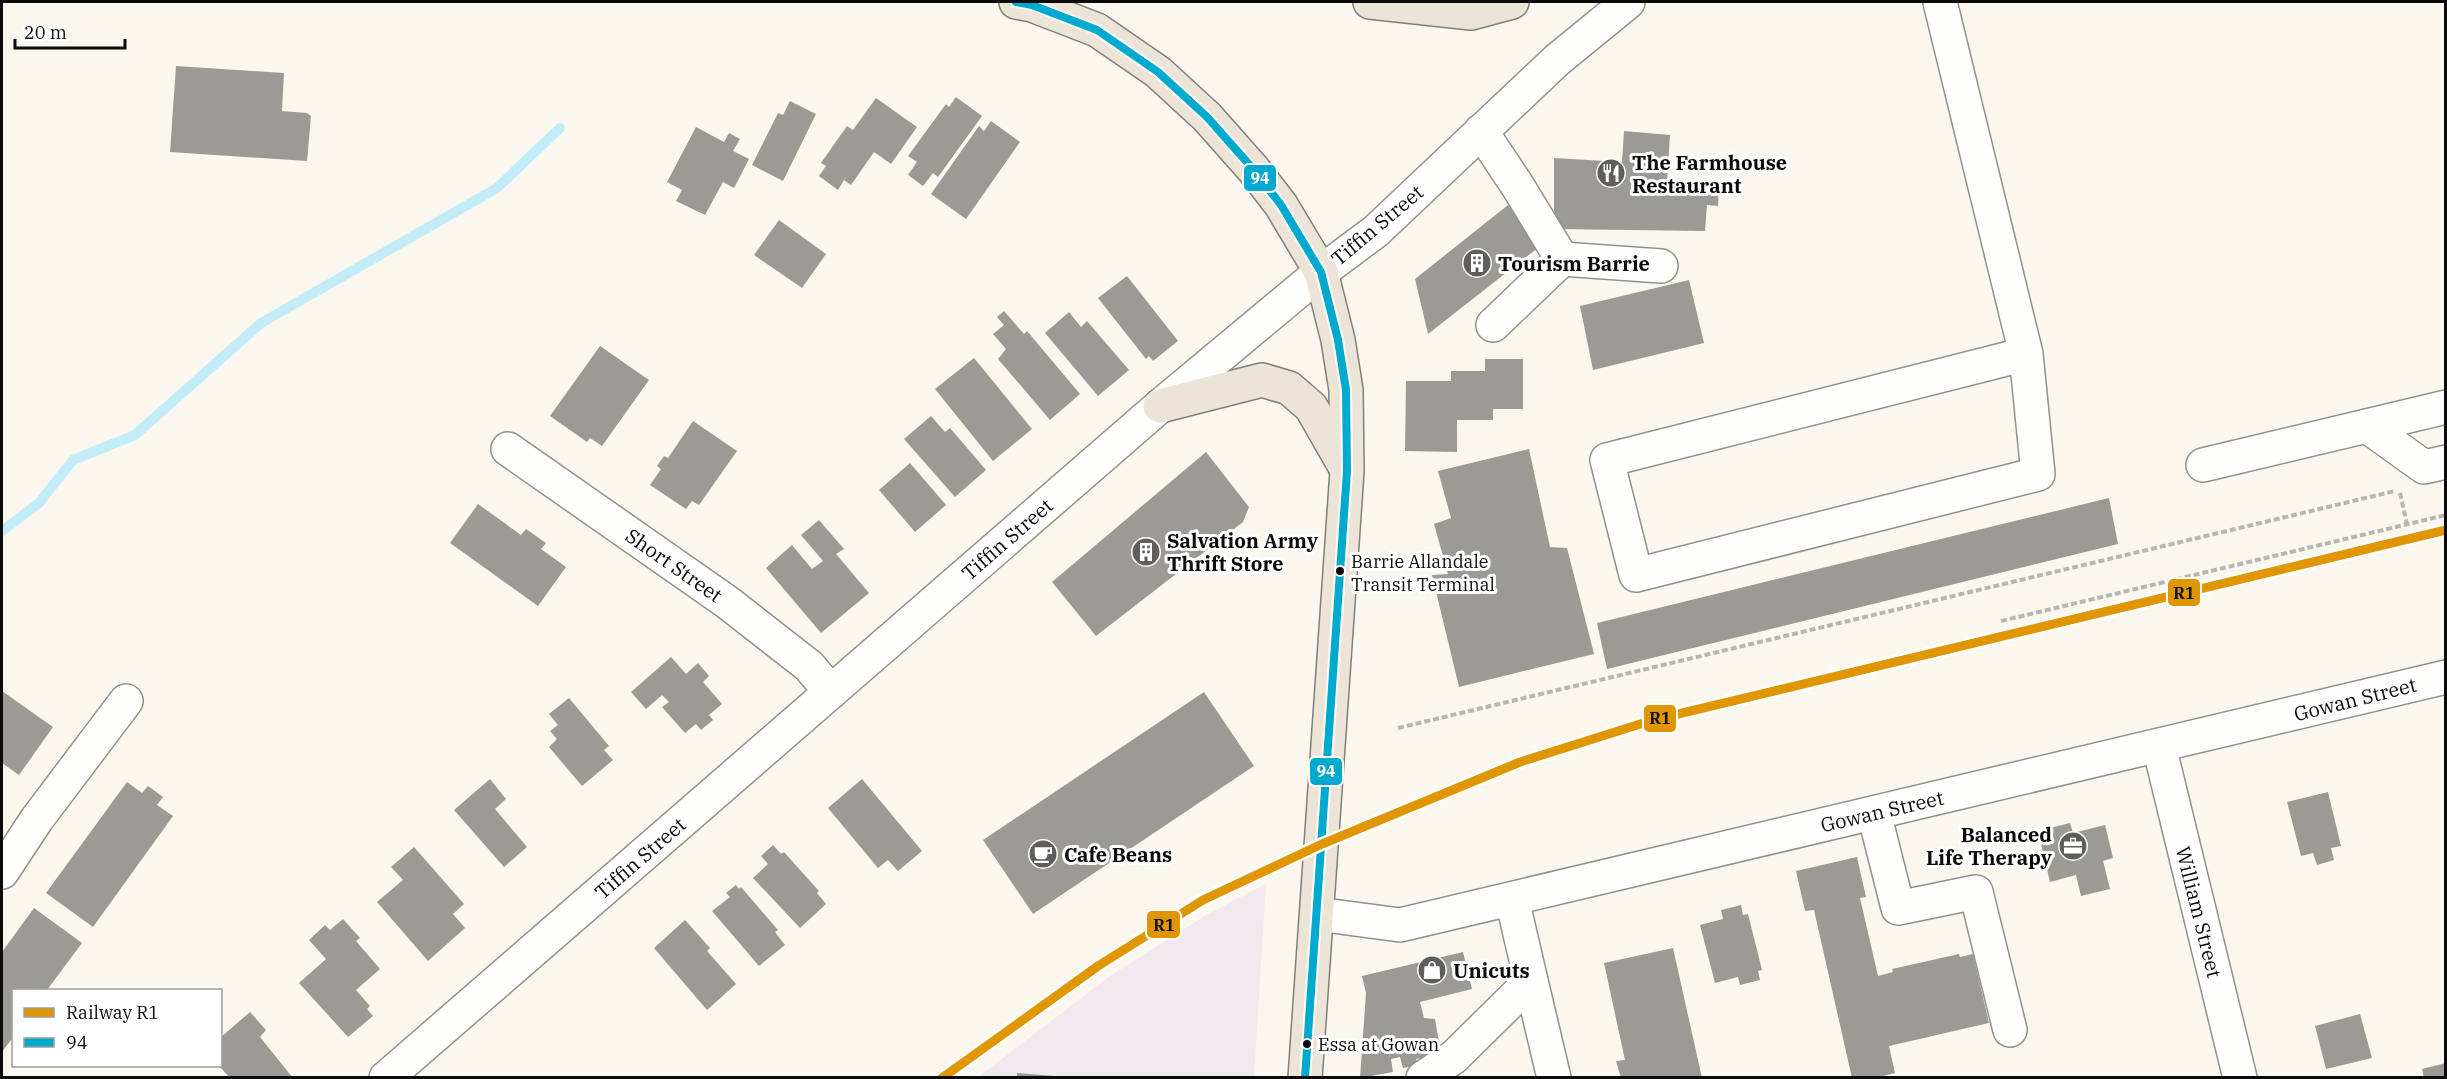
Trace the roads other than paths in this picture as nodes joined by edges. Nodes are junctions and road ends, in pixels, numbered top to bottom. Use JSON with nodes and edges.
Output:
{"nodes":[{"id":1,"x":1370,"y":2,"type":"edge"},
{"id":2,"x":1512,"y":2,"type":"edge"},
{"id":3,"x":1628,"y":2,"type":"edge"},
{"id":4,"x":1940,"y":2,"type":"edge"},
{"id":5,"x":1032,"y":3,"type":"edge"},
{"id":6,"x":1481,"y":131,"type":"junction"},
{"id":7,"x":1562,"y":259,"type":"junction"},
{"id":8,"x":1661,"y":266,"type":"dead end"},
{"id":9,"x":1321,"y":272,"type":"junction"},
{"id":10,"x":1493,"y":325,"type":"dead end"},
{"id":11,"x":2026,"y":354,"type":"junction"},
{"id":12,"x":1160,"y":406,"type":"junction"},
{"id":13,"x":2445,"y":407,"type":"edge"},
{"id":14,"x":2367,"y":426,"type":"junction"},
{"id":15,"x":508,"y":449,"type":"dead end"},
{"id":16,"x":2445,"y":462,"type":"edge"},
{"id":17,"x":2203,"y":465,"type":"dead end"},
{"id":18,"x":1347,"y":471,"type":"junction"},
{"id":19,"x":2445,"y":677,"type":"edge"},
{"id":20,"x":831,"y":692,"type":"junction"},
{"id":21,"x":126,"y":700,"type":"dead end"},
{"id":22,"x":2159,"y":746,"type":"junction"},
{"id":23,"x":1874,"y":813,"type":"junction"},
{"id":24,"x":2,"y":872,"type":"edge"},
{"id":25,"x":1512,"y":899,"type":"junction"},
{"id":26,"x":1317,"y":914,"type":"junction"},
{"id":27,"x":1531,"y":981,"type":"junction"},
{"id":28,"x":2010,"y":1030,"type":"dead end"},
{"id":29,"x":386,"y":1077,"type":"edge"},
{"id":30,"x":1305,"y":1077,"type":"edge"},
{"id":31,"x":1423,"y":1077,"type":"edge"},
{"id":32,"x":1554,"y":1077,"type":"edge"},
{"id":33,"x":2240,"y":1077,"type":"edge"}],
"edges":[{"from":1,"to":2,"type":"main road"},
{"from":3,"to":6,"type":"street","name":"Tiffin Street"},
{"from":4,"to":11,"type":"street"},
{"from":5,"to":9,"type":"main road"},
{"from":6,"to":7,"type":"street"},
{"from":6,"to":9,"type":"street","name":"Tiffin Street"},
{"from":7,"to":8,"type":"street"},
{"from":7,"to":10,"type":"street"},
{"from":9,"to":12,"type":"street","name":"Tiffin Street"},
{"from":9,"to":18,"type":"main road"},
{"from":11,"to":11,"type":"street"},
{"from":12,"to":18,"type":"main road"},
{"from":12,"to":20,"type":"street","name":"Tiffin Street"},
{"from":13,"to":14,"type":"street"},
{"from":14,"to":16,"type":"street"},
{"from":14,"to":17,"type":"street"},
{"from":15,"to":20,"type":"street","name":"Short Street"},
{"from":18,"to":26,"type":"main road"},
{"from":19,"to":22,"type":"street","name":"Gowan Street"},
{"from":20,"to":29,"type":"street","name":"Tiffin Street"},
{"from":21,"to":24,"type":"street"},
{"from":22,"to":23,"type":"street","name":"Gowan Street"},
{"from":22,"to":33,"type":"street","name":"William Street"},
{"from":23,"to":25,"type":"street","name":"Gowan Street"},
{"from":23,"to":28,"type":"street"},
{"from":25,"to":26,"type":"street","name":"Gowan Street"},
{"from":25,"to":27,"type":"street"},
{"from":26,"to":30,"type":"main road"},
{"from":27,"to":31,"type":"street"},
{"from":27,"to":32,"type":"street"}]}
